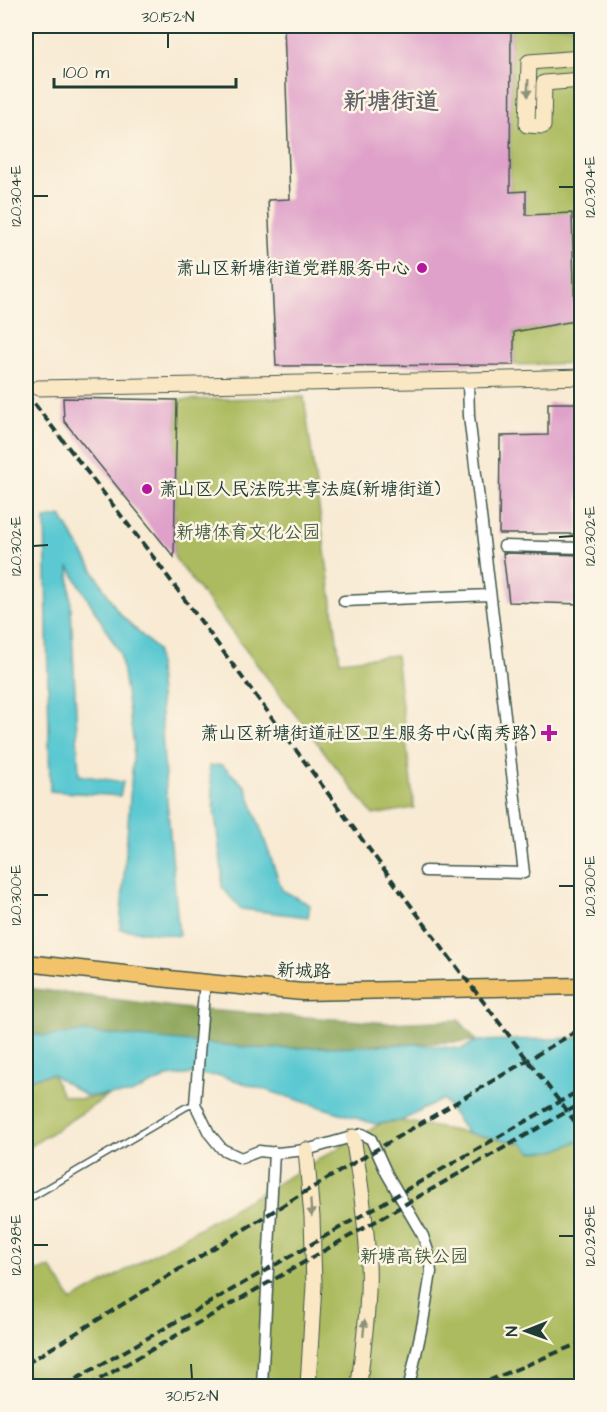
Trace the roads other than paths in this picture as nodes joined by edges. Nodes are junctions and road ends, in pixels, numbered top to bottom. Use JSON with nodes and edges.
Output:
{"nodes":[{"id":1,"x":582,"y":58,"type":"edge"},
{"id":2,"x":582,"y":80,"type":"edge"},
{"id":3,"x":582,"y":376,"type":"edge"},
{"id":4,"x":468,"y":380,"type":"junction"},
{"id":5,"x":38,"y":388,"type":"dead end"},
{"id":6,"x":504,"y":546,"type":"dead end"},
{"id":7,"x":582,"y":548,"type":"edge"},
{"id":8,"x":490,"y":595,"type":"junction"},
{"id":9,"x":344,"y":601,"type":"dead end"},
{"id":10,"x":425,"y":871,"type":"dead end"},
{"id":11,"x":26,"y":963,"type":"edge"},
{"id":12,"x":26,"y":972,"type":"edge"},
{"id":13,"x":582,"y":986,"type":"edge"},
{"id":14,"x":204,"y":992,"type":"junction"},
{"id":15,"x":582,"y":996,"type":"edge"},
{"id":16,"x":195,"y":1104,"type":"junction"},
{"id":17,"x":353,"y":1137,"type":"junction"},
{"id":18,"x":306,"y":1150,"type":"junction"},
{"id":19,"x":274,"y":1152,"type":"junction"},
{"id":20,"x":27,"y":1200,"type":"edge"},
{"id":21,"x":262,"y":1386,"type":"edge"},
{"id":22,"x":308,"y":1386,"type":"edge"},
{"id":23,"x":360,"y":1386,"type":"edge"},
{"id":24,"x":409,"y":1386,"type":"edge"}],
"edges":[{"from":1,"to":2,"type":"street","one_way":true},
{"from":3,"to":4,"type":"street"},
{"from":4,"to":5,"type":"street"},
{"from":4,"to":8,"type":"street"},
{"from":6,"to":7,"type":"street"},
{"from":8,"to":9,"type":"street"},
{"from":8,"to":10,"type":"street"},
{"from":11,"to":13,"type":"main road","name":"新城路"},
{"from":12,"to":14,"type":"main road","name":"新城路"},
{"from":14,"to":15,"type":"main road","name":"新城路"},
{"from":14,"to":16,"type":"street"},
{"from":16,"to":19,"type":"street"},
{"from":16,"to":20,"type":"lane"},
{"from":17,"to":18,"type":"street"},
{"from":23,"to":17,"type":"street","one_way":true},
{"from":17,"to":24,"type":"street"},
{"from":18,"to":19,"type":"street"},
{"from":18,"to":22,"type":"street","one_way":true},
{"from":19,"to":21,"type":"street"}]}
